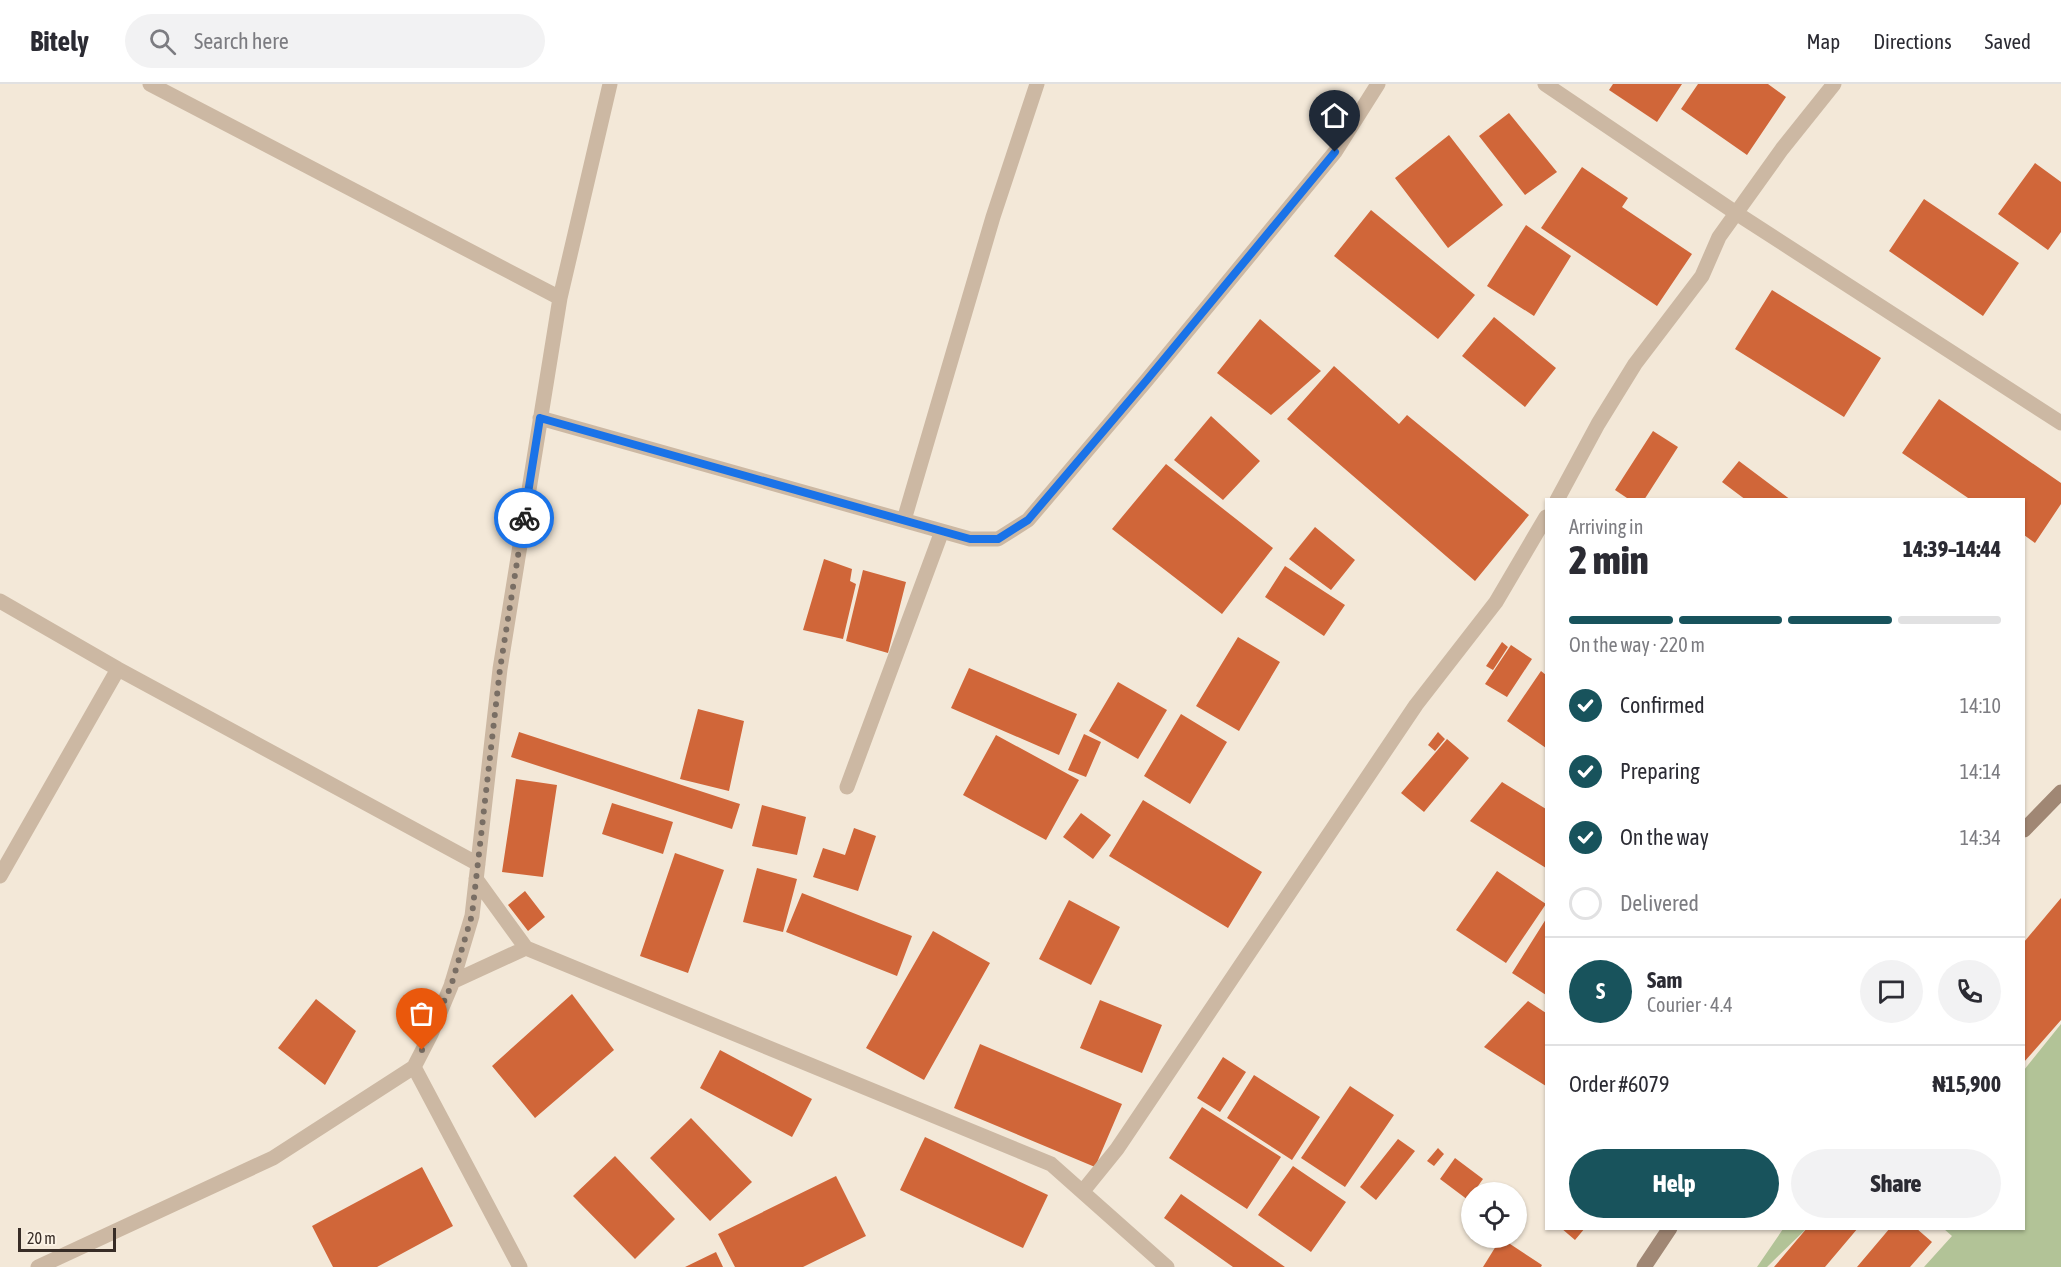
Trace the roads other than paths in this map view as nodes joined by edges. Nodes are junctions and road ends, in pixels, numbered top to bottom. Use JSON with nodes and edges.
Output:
{"nodes":[{"id":1,"x":150,"y":84,"type":"edge"},
{"id":2,"x":610,"y":84,"type":"edge"},
{"id":3,"x":1037,"y":84,"type":"edge"},
{"id":4,"x":1378,"y":84,"type":"edge"},
{"id":5,"x":1545,"y":84,"type":"edge"},
{"id":6,"x":1834,"y":84,"type":"edge"},
{"id":7,"x":1736,"y":213,"type":"junction"},
{"id":8,"x":560,"y":298,"type":"junction"},
{"id":9,"x":540,"y":418,"type":"junction"},
{"id":10,"x":2061,"y":423,"type":"edge"},
{"id":11,"x":1558,"y":498,"type":"edge"},
{"id":12,"x":1545,"y":519,"type":"edge"},
{"id":13,"x":904,"y":520,"type":"junction"},
{"id":14,"x":942,"y":531,"type":"junction"},
{"id":15,"x":0,"y":601,"type":"edge"},
{"id":16,"x":118,"y":669,"type":"junction"},
{"id":17,"x":847,"y":787,"type":"dead end"},
{"id":18,"x":2061,"y":792,"type":"edge"},
{"id":19,"x":2025,"y":829,"type":"edge"},
{"id":20,"x":477,"y":872,"type":"junction"},
{"id":21,"x":0,"y":876,"type":"edge"},
{"id":22,"x":526,"y":948,"type":"junction"},
{"id":23,"x":452,"y":982,"type":"junction"},
{"id":24,"x":414,"y":1066,"type":"junction"},
{"id":25,"x":1083,"y":1191,"type":"junction"},
{"id":26,"x":1669,"y":1230,"type":"edge"},
{"id":27,"x":38,"y":1267,"type":"edge"},
{"id":28,"x":520,"y":1267,"type":"edge"},
{"id":29,"x":1167,"y":1267,"type":"edge"},
{"id":30,"x":1644,"y":1267,"type":"edge"}],
"edges":[{"from":1,"to":8,"type":"street"},
{"from":2,"to":8,"type":"street"},
{"from":3,"to":13,"type":"street"},
{"from":4,"to":14,"type":"street"},
{"from":5,"to":7,"type":"street"},
{"from":6,"to":7,"type":"street"},
{"from":7,"to":10,"type":"street"},
{"from":7,"to":11,"type":"street"},
{"from":8,"to":9,"type":"street"},
{"from":9,"to":13,"type":"street"},
{"from":9,"to":20,"type":"street"},
{"from":12,"to":25,"type":"street"},
{"from":13,"to":14,"type":"street"},
{"from":14,"to":17,"type":"street"},
{"from":15,"to":16,"type":"street"},
{"from":16,"to":20,"type":"street"},
{"from":16,"to":21,"type":"street"},
{"from":18,"to":19,"type":"main road"},
{"from":20,"to":22,"type":"street"},
{"from":20,"to":23,"type":"street"},
{"from":22,"to":23,"type":"street"},
{"from":22,"to":25,"type":"street"},
{"from":23,"to":24,"type":"street"},
{"from":24,"to":27,"type":"street"},
{"from":24,"to":28,"type":"street"},
{"from":25,"to":29,"type":"street"},
{"from":26,"to":30,"type":"main road"}]}
